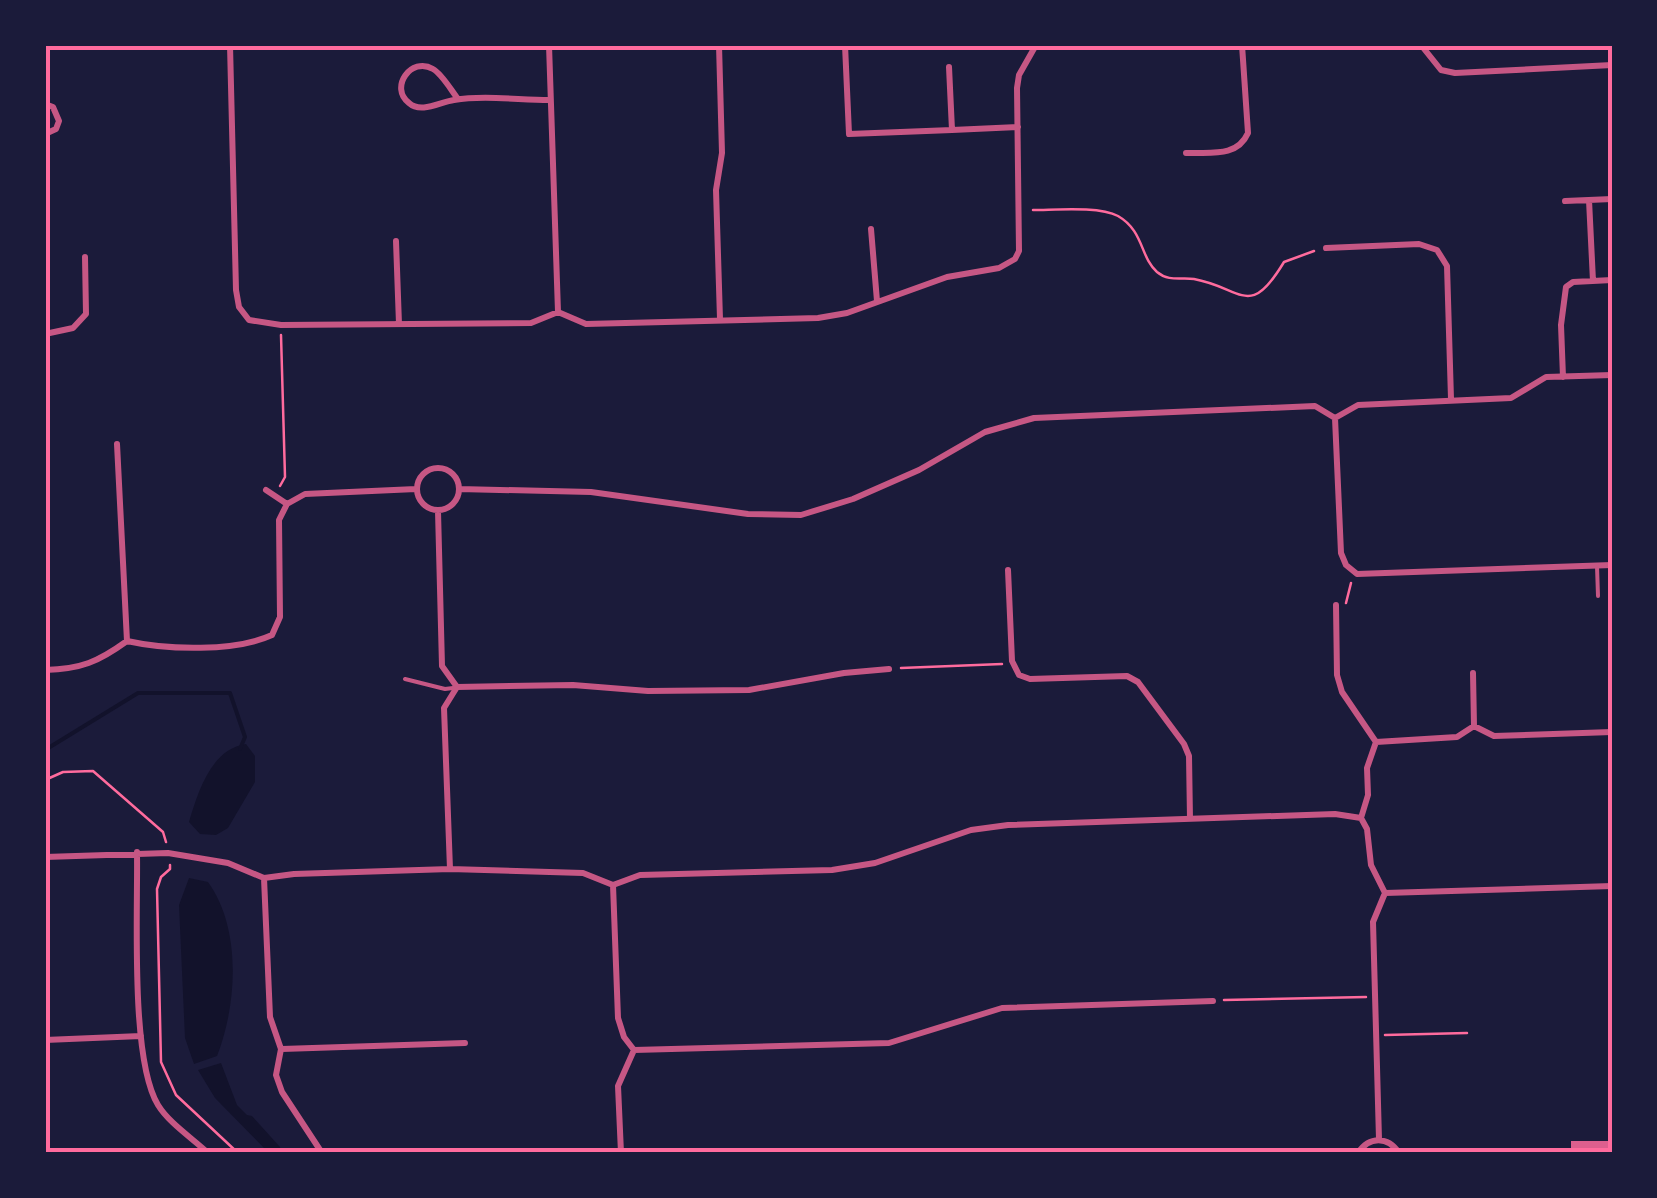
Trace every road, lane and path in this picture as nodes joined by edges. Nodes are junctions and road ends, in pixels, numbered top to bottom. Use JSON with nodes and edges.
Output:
{"nodes":[{"id":1,"x":230,"y":45,"type":"edge"},
{"id":2,"x":549,"y":45,"type":"edge"},
{"id":3,"x":719,"y":45,"type":"edge"},
{"id":4,"x":846,"y":45,"type":"edge"},
{"id":5,"x":1036,"y":45,"type":"edge"},
{"id":6,"x":1242,"y":45,"type":"edge"},
{"id":7,"x":1421,"y":45,"type":"edge"},
{"id":8,"x":1612,"y":65,"type":"edge"},
{"id":9,"x":950,"y":67,"type":"dead end"},
{"id":10,"x":458,"y":99,"type":"junction"},
{"id":11,"x":549,"y":100,"type":"junction"},
{"id":12,"x":45,"y":104,"type":"edge"},
{"id":13,"x":1018,"y":127,"type":"junction"},
{"id":14,"x":952,"y":130,"type":"junction"},
{"id":15,"x":45,"y":134,"type":"edge"},
{"id":16,"x":1186,"y":153,"type":"dead end"},
{"id":17,"x":1612,"y":199,"type":"edge"},
{"id":18,"x":1589,"y":200,"type":"junction"},
{"id":19,"x":1565,"y":201,"type":"dead end"},
{"id":20,"x":1032,"y":210,"type":"dead end"},
{"id":21,"x":871,"y":230,"type":"dead end"},
{"id":22,"x":396,"y":241,"type":"dead end"},
{"id":23,"x":1326,"y":248,"type":"joint"},
{"id":24,"x":85,"y":257,"type":"dead end"},
{"id":25,"x":1593,"y":280,"type":"junction"},
{"id":26,"x":1612,"y":280,"type":"edge"},
{"id":27,"x":877,"y":302,"type":"junction"},
{"id":28,"x":558,"y":312,"type":"junction"},
{"id":29,"x":720,"y":319,"type":"junction"},
{"id":30,"x":399,"y":324,"type":"junction"},
{"id":31,"x":280,"y":325,"type":"junction"},
{"id":32,"x":45,"y":334,"type":"edge"},
{"id":33,"x":1612,"y":375,"type":"edge"},
{"id":34,"x":1563,"y":377,"type":"junction"},
{"id":35,"x":1451,"y":399,"type":"junction"},
{"id":36,"x":1334,"y":418,"type":"junction"},
{"id":37,"x":117,"y":444,"type":"dead end"},
{"id":38,"x":416,"y":489,"type":"junction"},
{"id":39,"x":460,"y":489,"type":"junction"},
{"id":40,"x":266,"y":490,"type":"dead end"},
{"id":41,"x":276,"y":496,"type":"junction"},
{"id":42,"x":287,"y":504,"type":"junction"},
{"id":43,"x":438,"y":510,"type":"junction"},
{"id":44,"x":1612,"y":565,"type":"edge"},
{"id":45,"x":1597,"y":566,"type":"junction"},
{"id":46,"x":1008,"y":570,"type":"dead end"},
{"id":47,"x":1358,"y":574,"type":"junction"},
{"id":48,"x":1598,"y":596,"type":"dead end"},
{"id":49,"x":1336,"y":605,"type":"joint"},
{"id":50,"x":128,"y":641,"type":"junction"},
{"id":51,"x":1012,"y":661,"type":"junction"},
{"id":52,"x":45,"y":670,"type":"edge"},
{"id":53,"x":890,"y":670,"type":"joint"},
{"id":54,"x":1473,"y":673,"type":"dead end"},
{"id":55,"x":404,"y":679,"type":"dead end"},
{"id":56,"x":457,"y":687,"type":"junction"},
{"id":57,"x":1474,"y":726,"type":"junction"},
{"id":58,"x":1612,"y":732,"type":"edge"},
{"id":59,"x":1376,"y":742,"type":"junction"},
{"id":60,"x":45,"y":780,"type":"edge"},
{"id":61,"x":1190,"y":818,"type":"junction"},
{"id":62,"x":1360,"y":818,"type":"junction"},
{"id":63,"x":166,"y":841,"type":"dead end"},
{"id":64,"x":137,"y":852,"type":"junction"},
{"id":65,"x":45,"y":857,"type":"edge"},
{"id":66,"x":170,"y":866,"type":"dead end"},
{"id":67,"x":450,"y":868,"type":"junction"},
{"id":68,"x":264,"y":878,"type":"junction"},
{"id":69,"x":613,"y":885,"type":"junction"},
{"id":70,"x":1612,"y":886,"type":"edge"},
{"id":71,"x":1384,"y":894,"type":"junction"},
{"id":72,"x":1372,"y":998,"type":"junction"},
{"id":73,"x":1212,"y":1001,"type":"joint"},
{"id":74,"x":1467,"y":1033,"type":"dead end"},
{"id":75,"x":1374,"y":1034,"type":"junction"},
{"id":76,"x":140,"y":1036,"type":"junction"},
{"id":77,"x":45,"y":1040,"type":"edge"},
{"id":78,"x":465,"y":1044,"type":"dead end"},
{"id":79,"x":281,"y":1049,"type":"junction"},
{"id":80,"x":634,"y":1050,"type":"junction"},
{"id":81,"x":1379,"y":1140,"type":"junction"},
{"id":82,"x":208,"y":1153,"type":"edge"},
{"id":83,"x":238,"y":1153,"type":"edge"},
{"id":84,"x":322,"y":1153,"type":"edge"},
{"id":85,"x":621,"y":1153,"type":"edge"},
{"id":86,"x":1139,"y":1153,"type":"edge"},
{"id":87,"x":1176,"y":1153,"type":"edge"},
{"id":88,"x":1190,"y":1153,"type":"edge"},
{"id":89,"x":1358,"y":1153,"type":"edge"},
{"id":90,"x":1398,"y":1153,"type":"edge"}],
"edges":[{"from":1,"to":31,"type":"street"},
{"from":2,"to":11,"type":"street"},
{"from":3,"to":29,"type":"street"},
{"from":4,"to":14,"type":"street"},
{"from":5,"to":13,"type":"street"},
{"from":6,"to":16,"type":"street"},
{"from":7,"to":8,"type":"street"},
{"from":9,"to":14,"type":"street"},
{"from":10,"to":10,"type":"street"},
{"from":10,"to":11,"type":"street"},
{"from":11,"to":28,"type":"street"},
{"from":12,"to":15,"type":"street"},
{"from":13,"to":14,"type":"street"},
{"from":13,"to":27,"type":"street"},
{"from":17,"to":18,"type":"street"},
{"from":18,"to":19,"type":"street"},
{"from":18,"to":25,"type":"street"},
{"from":20,"to":23,"type":"path"},
{"from":21,"to":27,"type":"street"},
{"from":22,"to":30,"type":"street"},
{"from":23,"to":35,"type":"street"},
{"from":24,"to":32,"type":"street"},
{"from":25,"to":26,"type":"street"},
{"from":25,"to":34,"type":"street"},
{"from":27,"to":29,"type":"street"},
{"from":28,"to":29,"type":"street"},
{"from":28,"to":30,"type":"street"},
{"from":30,"to":31,"type":"street"},
{"from":31,"to":41,"type":"path"},
{"from":33,"to":34,"type":"street"},
{"from":34,"to":35,"type":"street"},
{"from":35,"to":36,"type":"street"},
{"from":36,"to":39,"type":"street"},
{"from":36,"to":47,"type":"street"},
{"from":37,"to":50,"type":"street"},
{"from":38,"to":39,"type":"street"},
{"from":38,"to":42,"type":"street"},
{"from":38,"to":43,"type":"street"},
{"from":39,"to":43,"type":"street"},
{"from":40,"to":41,"type":"street"},
{"from":41,"to":42,"type":"street"},
{"from":42,"to":50,"type":"street"},
{"from":43,"to":56,"type":"street"},
{"from":44,"to":45,"type":"street"},
{"from":45,"to":47,"type":"street"},
{"from":45,"to":48,"type":"lane"},
{"from":46,"to":51,"type":"street"},
{"from":47,"to":49,"type":"path"},
{"from":49,"to":59,"type":"street"},
{"from":50,"to":52,"type":"street"},
{"from":51,"to":53,"type":"path"},
{"from":51,"to":61,"type":"street"},
{"from":53,"to":56,"type":"street"},
{"from":54,"to":57,"type":"street"},
{"from":55,"to":56,"type":"lane"},
{"from":56,"to":67,"type":"street"},
{"from":57,"to":58,"type":"street"},
{"from":57,"to":59,"type":"street"},
{"from":59,"to":62,"type":"street"},
{"from":60,"to":63,"type":"path"},
{"from":61,"to":62,"type":"street"},
{"from":61,"to":69,"type":"street"},
{"from":62,"to":71,"type":"street"},
{"from":64,"to":65,"type":"street"},
{"from":64,"to":68,"type":"street"},
{"from":64,"to":76,"type":"street"},
{"from":66,"to":83,"type":"path"},
{"from":67,"to":68,"type":"street"},
{"from":67,"to":69,"type":"street"},
{"from":68,"to":79,"type":"street"},
{"from":69,"to":80,"type":"street"},
{"from":70,"to":71,"type":"street"},
{"from":71,"to":72,"type":"street"},
{"from":72,"to":73,"type":"path"},
{"from":72,"to":75,"type":"street"},
{"from":73,"to":80,"type":"street"},
{"from":74,"to":75,"type":"path"},
{"from":75,"to":81,"type":"street"},
{"from":76,"to":77,"type":"street"},
{"from":76,"to":82,"type":"street"},
{"from":78,"to":79,"type":"street"},
{"from":79,"to":84,"type":"street"},
{"from":80,"to":85,"type":"street"},
{"from":81,"to":89,"type":"street"},
{"from":81,"to":90,"type":"street"},
{"from":86,"to":87,"type":"lane"},
{"from":87,"to":88,"type":"lane"}]}
